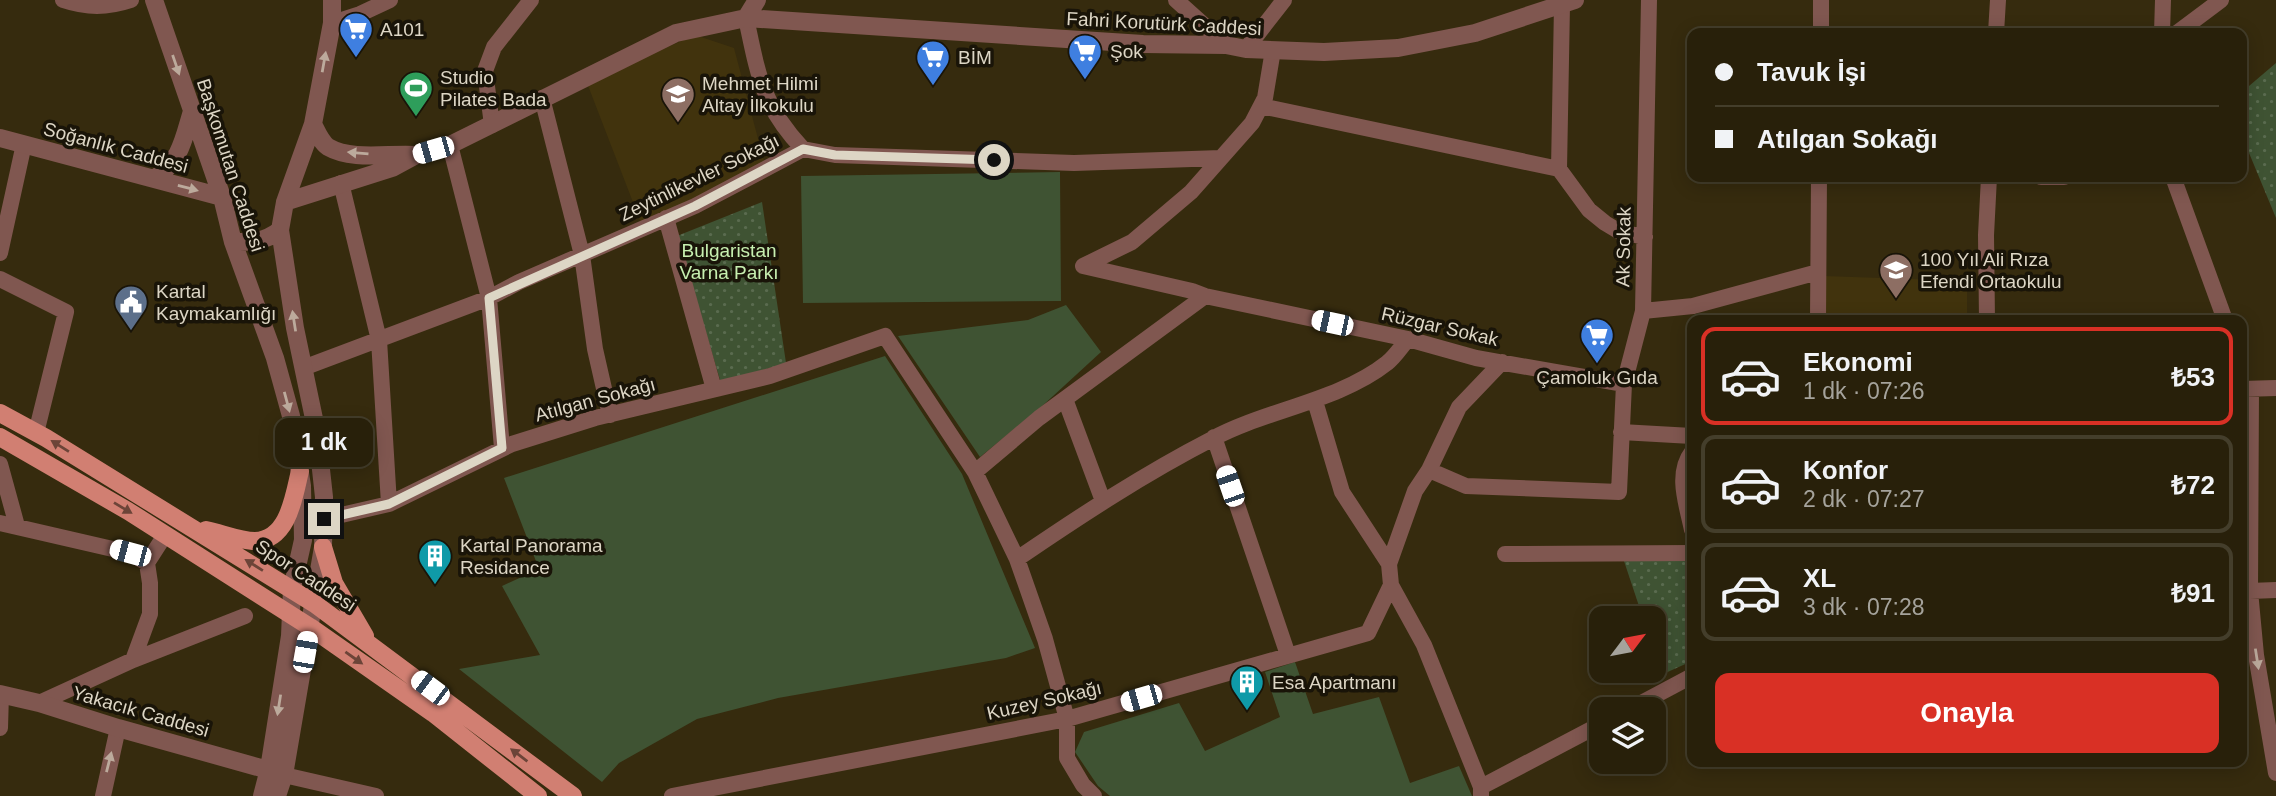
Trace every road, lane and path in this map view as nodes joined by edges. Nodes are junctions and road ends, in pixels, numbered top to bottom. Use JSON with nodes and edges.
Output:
{"nodes":[{"id":1,"x":63,"y":0,"type":"edge"},
{"id":2,"x":131,"y":0,"type":"edge"},
{"id":3,"x":154,"y":0,"type":"edge"},
{"id":4,"x":324,"y":0,"type":"edge"},
{"id":5,"x":332,"y":0,"type":"edge"},
{"id":6,"x":390,"y":0,"type":"edge"},
{"id":7,"x":531,"y":0,"type":"edge"},
{"id":8,"x":757,"y":0,"type":"edge"},
{"id":9,"x":1176,"y":0,"type":"edge"},
{"id":10,"x":1284,"y":0,"type":"edge"},
{"id":11,"x":1649,"y":0,"type":"edge"},
{"id":12,"x":1821,"y":0,"type":"edge"},
{"id":13,"x":1998,"y":0,"type":"edge"},
{"id":14,"x":2163,"y":0,"type":"edge"},
{"id":15,"x":2221,"y":0,"type":"edge"},
{"id":16,"x":1568,"y":2,"type":"edge"},
{"id":17,"x":746,"y":18,"type":"junction"},
{"id":18,"x":332,"y":23,"type":"junction"},
{"id":19,"x":1821,"y":28,"type":"edge"},
{"id":20,"x":1996,"y":28,"type":"edge"},
{"id":21,"x":2162,"y":28,"type":"edge"},
{"id":22,"x":2184,"y":28,"type":"edge"},
{"id":23,"x":1226,"y":46,"type":"junction"},
{"id":24,"x":1246,"y":49,"type":"junction"},
{"id":25,"x":1273,"y":50,"type":"junction"},
{"id":26,"x":542,"y":98,"type":"junction"},
{"id":27,"x":1261,"y":106,"type":"junction"},
{"id":28,"x":192,"y":111,"type":"junction"},
{"id":29,"x":313,"y":124,"type":"junction"},
{"id":30,"x":492,"y":125,"type":"junction"},
{"id":31,"x":1,"y":143,"type":"edge"},
{"id":32,"x":24,"y":144,"type":"junction"},
{"id":33,"x":450,"y":145,"type":"junction"},
{"id":34,"x":803,"y":149,"type":"junction"},
{"id":35,"x":416,"y":155,"type":"junction"},
{"id":36,"x":1221,"y":158,"type":"junction"},
{"id":37,"x":1559,"y":169,"type":"junction"},
{"id":38,"x":154,"y":178,"type":"junction"},
{"id":39,"x":1819,"y":182,"type":"edge"},
{"id":40,"x":1989,"y":182,"type":"edge"},
{"id":41,"x":2175,"y":182,"type":"edge"},
{"id":42,"x":341,"y":183,"type":"junction"},
{"id":43,"x":222,"y":197,"type":"junction"},
{"id":44,"x":285,"y":202,"type":"junction"},
{"id":45,"x":666,"y":218,"type":"junction"},
{"id":46,"x":280,"y":230,"type":"junction"},
{"id":47,"x":1644,"y":237,"type":"junction"},
{"id":48,"x":233,"y":242,"type":"junction"},
{"id":49,"x":0,"y":253,"type":"edge"},
{"id":50,"x":582,"y":255,"type":"junction"},
{"id":51,"x":1818,"y":272,"type":"junction"},
{"id":52,"x":0,"y":279,"type":"edge"},
{"id":53,"x":1205,"y":296,"type":"junction"},
{"id":54,"x":489,"y":298,"type":"junction"},
{"id":55,"x":1643,"y":312,"type":"junction"},
{"id":56,"x":1818,"y":315,"type":"edge"},
{"id":57,"x":1987,"y":315,"type":"edge"},
{"id":58,"x":2223,"y":315,"type":"edge"},
{"id":59,"x":1408,"y":339,"type":"junction"},
{"id":60,"x":379,"y":340,"type":"junction"},
{"id":61,"x":1502,"y":362,"type":"junction"},
{"id":62,"x":303,"y":368,"type":"junction"},
{"id":63,"x":1624,"y":384,"type":"junction"},
{"id":64,"x":2247,"y":387,"type":"edge"},
{"id":65,"x":2276,"y":388,"type":"edge"},
{"id":66,"x":714,"y":389,"type":"junction"},
{"id":67,"x":1065,"y":399,"type":"junction"},
{"id":68,"x":1315,"y":401,"type":"junction"},
{"id":69,"x":0,"y":414,"type":"edge"},
{"id":70,"x":610,"y":415,"type":"junction"},
{"id":71,"x":1621,"y":432,"type":"junction"},
{"id":72,"x":36,"y":433,"type":"junction"},
{"id":73,"x":1687,"y":436,"type":"edge"},
{"id":74,"x":0,"y":437,"type":"edge"},
{"id":75,"x":1214,"y":438,"type":"junction"},
{"id":76,"x":502,"y":448,"type":"junction"},
{"id":77,"x":1687,"y":458,"type":"edge"},
{"id":78,"x":0,"y":464,"type":"edge"},
{"id":79,"x":1429,"y":470,"type":"junction"},
{"id":80,"x":300,"y":471,"type":"junction"},
{"id":81,"x":975,"y":472,"type":"junction"},
{"id":82,"x":2247,"y":489,"type":"edge"},
{"id":83,"x":1103,"y":501,"type":"junction"},
{"id":84,"x":389,"y":504,"type":"junction"},
{"id":85,"x":1687,"y":504,"type":"edge"},
{"id":86,"x":324,"y":519,"type":"junction"},
{"id":87,"x":0,"y":523,"type":"edge"},
{"id":88,"x":17,"y":526,"type":"junction"},
{"id":89,"x":188,"y":526,"type":"junction"},
{"id":90,"x":165,"y":535,"type":"junction"},
{"id":91,"x":323,"y":547,"type":"junction"},
{"id":92,"x":1687,"y":553,"type":"edge"},
{"id":93,"x":1505,"y":554,"type":"dead end"},
{"id":94,"x":1017,"y":559,"type":"junction"},
{"id":95,"x":147,"y":563,"type":"junction"},
{"id":96,"x":1390,"y":564,"type":"junction"},
{"id":97,"x":1391,"y":585,"type":"junction"},
{"id":98,"x":292,"y":589,"type":"junction"},
{"id":99,"x":2276,"y":590,"type":"edge"},
{"id":100,"x":2250,"y":591,"type":"junction"},
{"id":101,"x":314,"y":604,"type":"junction"},
{"id":102,"x":245,"y":616,"type":"dead end"},
{"id":103,"x":292,"y":616,"type":"junction"},
{"id":104,"x":310,"y":628,"type":"junction"},
{"id":105,"x":368,"y":642,"type":"junction"},
{"id":106,"x":1288,"y":655,"type":"junction"},
{"id":107,"x":133,"y":660,"type":"junction"},
{"id":108,"x":1687,"y":679,"type":"edge"},
{"id":109,"x":1,"y":694,"type":"edge"},
{"id":110,"x":1653,"y":697,"type":"edge"},
{"id":111,"x":39,"y":703,"type":"junction"},
{"id":112,"x":1067,"y":719,"type":"junction"},
{"id":113,"x":0,"y":727,"type":"edge"},
{"id":114,"x":118,"y":728,"type":"junction"},
{"id":115,"x":1589,"y":731,"type":"edge"},
{"id":116,"x":276,"y":772,"type":"junction"},
{"id":117,"x":2276,"y":773,"type":"edge"},
{"id":118,"x":1481,"y":791,"type":"edge"},
{"id":119,"x":103,"y":796,"type":"edge"},
{"id":120,"x":262,"y":796,"type":"edge"},
{"id":121,"x":277,"y":796,"type":"edge"},
{"id":122,"x":376,"y":796,"type":"edge"},
{"id":123,"x":538,"y":796,"type":"edge"},
{"id":124,"x":573,"y":796,"type":"edge"},
{"id":125,"x":672,"y":796,"type":"edge"},
{"id":126,"x":1094,"y":796,"type":"edge"}],
"edges":[{"from":1,"to":2,"type":"street"},
{"from":3,"to":28,"type":"street","name":"Başkomutan Caddesi","one_way":true},
{"from":4,"to":5,"type":"street"},
{"from":5,"to":18,"type":"street"},
{"from":6,"to":18,"type":"street"},
{"from":7,"to":30,"type":"street"},
{"from":8,"to":17,"type":"street"},
{"from":9,"to":23,"type":"street"},
{"from":10,"to":24,"type":"street"},
{"from":11,"to":47,"type":"street","name":"Ak Sokak"},
{"from":12,"to":19,"type":"street"},
{"from":13,"to":20,"type":"street"},
{"from":14,"to":21,"type":"street"},
{"from":15,"to":22,"type":"street"},
{"from":16,"to":25,"type":"street","name":"Fahri Korutürk Caddesi"},
{"from":16,"to":37,"type":"street"},
{"from":17,"to":23,"type":"street","name":"Fahri Korutürk Caddesi"},
{"from":17,"to":26,"type":"street"},
{"from":17,"to":34,"type":"street"},
{"from":29,"to":18,"type":"street","one_way":true},
{"from":23,"to":24,"type":"street","name":"Fahri Korutürk Caddesi"},
{"from":24,"to":25,"type":"street","name":"Fahri Korutürk Caddesi"},
{"from":25,"to":27,"type":"street"},
{"from":26,"to":30,"type":"street"},
{"from":26,"to":50,"type":"street"},
{"from":27,"to":36,"type":"street"},
{"from":27,"to":37,"type":"street"},
{"from":28,"to":38,"type":"street"},
{"from":28,"to":43,"type":"street","name":"Başkomutan Caddesi"},
{"from":35,"to":29,"type":"street","one_way":true},
{"from":29,"to":44,"type":"street"},
{"from":30,"to":33,"type":"street"},
{"from":31,"to":32,"type":"street","name":"Soğanlık Caddesi"},
{"from":32,"to":38,"type":"street","name":"Soğanlık Caddesi"},
{"from":32,"to":49,"type":"street"},
{"from":33,"to":35,"type":"street"},
{"from":33,"to":54,"type":"street"},
{"from":34,"to":36,"type":"street","name":"Zeytinlikevler Sokağı"},
{"from":34,"to":45,"type":"street","name":"Zeytinlikevler Sokağı"},
{"from":35,"to":42,"type":"street"},
{"from":36,"to":53,"type":"street","name":"Rüzgar Sokak"},
{"from":37,"to":47,"type":"street"},
{"from":38,"to":43,"type":"street","name":"Soğanlık Caddesi","one_way":true},
{"from":39,"to":51,"type":"street"},
{"from":40,"to":57,"type":"street"},
{"from":41,"to":58,"type":"street"},
{"from":42,"to":44,"type":"street"},
{"from":42,"to":60,"type":"street"},
{"from":43,"to":48,"type":"street","name":"Başkomutan Caddesi"},
{"from":44,"to":46,"type":"street"},
{"from":45,"to":50,"type":"street","name":"Zeytinlikevler Sokağı"},
{"from":45,"to":66,"type":"street"},
{"from":46,"to":48,"type":"street"},
{"from":62,"to":46,"type":"street","one_way":true},
{"from":47,"to":55,"type":"street","name":"Ak Sokak"},
{"from":48,"to":80,"type":"street","name":"Başkomutan Caddesi","one_way":true},
{"from":50,"to":54,"type":"street","name":"Zeytinlikevler Sokağı"},
{"from":50,"to":70,"type":"street"},
{"from":51,"to":55,"type":"street"},
{"from":51,"to":56,"type":"street"},
{"from":52,"to":72,"type":"street"},
{"from":53,"to":59,"type":"street","name":"Rüzgar Sokak"},
{"from":53,"to":67,"type":"street"},
{"from":54,"to":60,"type":"street","name":"Zeytinlikevler Sokağı"},
{"from":54,"to":76,"type":"street"},
{"from":55,"to":63,"type":"street","name":"Ak Sokak"},
{"from":59,"to":61,"type":"street","name":"Rüzgar Sokak"},
{"from":59,"to":68,"type":"street"},
{"from":60,"to":62,"type":"street","name":"Zeytinlikevler Sokağı"},
{"from":60,"to":84,"type":"street"},
{"from":61,"to":63,"type":"street","name":"Rüzgar Sokak"},
{"from":61,"to":79,"type":"street"},
{"from":62,"to":86,"type":"street"},
{"from":63,"to":71,"type":"street","name":"Ak Sokak"},
{"from":64,"to":65,"type":"street"},
{"from":66,"to":70,"type":"street","name":"Atılgan Sokağı"},
{"from":66,"to":81,"type":"street","name":"Atılgan Sokağı"},
{"from":67,"to":81,"type":"street"},
{"from":67,"to":83,"type":"street"},
{"from":68,"to":75,"type":"street"},
{"from":68,"to":96,"type":"street"},
{"from":69,"to":72,"type":"main road","name":"Spor Caddesi"},
{"from":70,"to":76,"type":"street","name":"Atılgan Sokağı"},
{"from":71,"to":73,"type":"street"},
{"from":71,"to":79,"type":"street","name":"Ak Sokak"},
{"from":89,"to":72,"type":"main road","name":"Spor Caddesi","one_way":true},
{"from":74,"to":90,"type":"main road","one_way":true},
{"from":75,"to":83,"type":"street"},
{"from":75,"to":106,"type":"street"},
{"from":76,"to":84,"type":"street","name":"Atılgan Sokağı"},
{"from":77,"to":85,"type":"street"},
{"from":78,"to":88,"type":"street"},
{"from":79,"to":96,"type":"street"},
{"from":80,"to":89,"type":"main road"},
{"from":80,"to":98,"type":"street","name":"Başkomutan Caddesi"},
{"from":81,"to":94,"type":"street"},
{"from":82,"to":100,"type":"street"},
{"from":83,"to":94,"type":"street"},
{"from":84,"to":86,"type":"street","name":"Atılgan Sokağı"},
{"from":86,"to":91,"type":"street"},
{"from":87,"to":88,"type":"street"},
{"from":88,"to":95,"type":"street"},
{"from":98,"to":89,"type":"main road","name":"Spor Caddesi","one_way":true},
{"from":90,"to":95,"type":"street"},
{"from":90,"to":103,"type":"main road"},
{"from":91,"to":101,"type":"street"},
{"from":91,"to":105,"type":"main road"},
{"from":92,"to":93,"type":"street"},
{"from":94,"to":112,"type":"street"},
{"from":95,"to":107,"type":"street"},
{"from":96,"to":97,"type":"street"},
{"from":97,"to":106,"type":"street","name":"Kuzey Sokağı"},
{"from":97,"to":118,"type":"street"},
{"from":98,"to":101,"type":"main road","name":"Spor Caddesi"},
{"from":98,"to":103,"type":"street","name":"Başkomutan Caddesi"},
{"from":99,"to":100,"type":"street"},
{"from":100,"to":117,"type":"street","one_way":true},
{"from":101,"to":104,"type":"street"},
{"from":101,"to":105,"type":"main road","name":"Spor Caddesi"},
{"from":102,"to":107,"type":"street"},
{"from":103,"to":104,"type":"main road"},
{"from":103,"to":116,"type":"street","name":"Başkomutan Caddesi","one_way":true},
{"from":104,"to":116,"type":"street"},
{"from":104,"to":123,"type":"main road","one_way":true},
{"from":124,"to":105,"type":"main road","name":"Spor Caddesi","one_way":true},
{"from":106,"to":112,"type":"street","name":"Kuzey Sokağı"},
{"from":107,"to":111,"type":"street"},
{"from":108,"to":110,"type":"street"},
{"from":109,"to":111,"type":"street","name":"Yakacık Caddesi"},
{"from":109,"to":113,"type":"street"},
{"from":111,"to":114,"type":"street","name":"Yakacık Caddesi"},
{"from":112,"to":125,"type":"street","name":"Kuzey Sokağı"},
{"from":112,"to":126,"type":"street"},
{"from":114,"to":116,"type":"street","name":"Yakacık Caddesi"},
{"from":119,"to":114,"type":"street","one_way":true},
{"from":115,"to":118,"type":"street"},
{"from":116,"to":120,"type":"street"},
{"from":116,"to":121,"type":"street"},
{"from":116,"to":122,"type":"street","name":"Yakacık Caddesi"}]}
